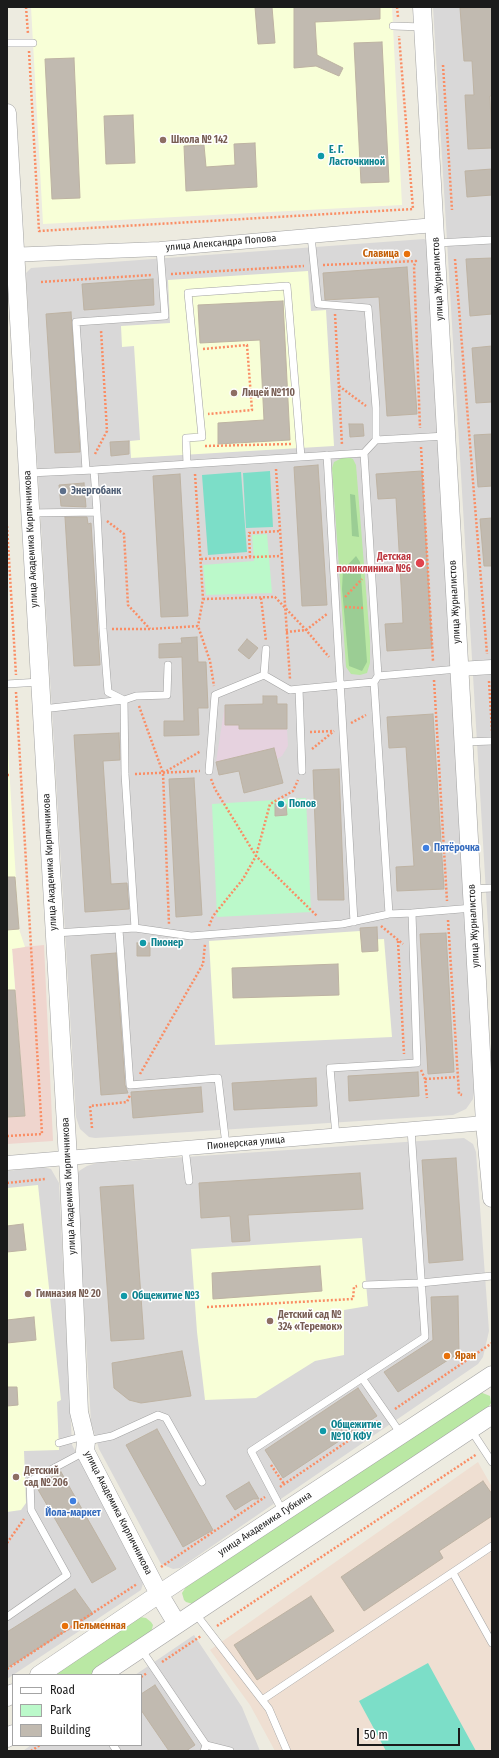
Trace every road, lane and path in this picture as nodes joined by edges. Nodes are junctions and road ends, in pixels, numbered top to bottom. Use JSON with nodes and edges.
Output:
{"nodes":[{"id":1,"x":26,"y":7,"type":"edge"},
{"id":2,"x":398,"y":7,"type":"edge"},
{"id":3,"x":422,"y":7,"type":"edge"},
{"id":4,"x":396,"y":26,"type":"junction"},
{"id":5,"x":423,"y":27,"type":"junction"},
{"id":6,"x":7,"y":43,"type":"edge"},
{"id":7,"x":30,"y":43,"type":"junction"},
{"id":8,"x":442,"y":62,"type":"dead end"},
{"id":9,"x":7,"y":113,"type":"edge"},
{"id":10,"x":452,"y":210,"type":"dead end"},
{"id":11,"x":435,"y":225,"type":"junction"},
{"id":12,"x":311,"y":236,"type":"junction"},
{"id":13,"x":492,"y":240,"type":"edge"},
{"id":14,"x":437,"y":243,"type":"junction"},
{"id":15,"x":160,"y":249,"type":"junction"},
{"id":16,"x":11,"y":254,"type":"edge"},
{"id":17,"x":455,"y":259,"type":"dead end"},
{"id":18,"x":416,"y":261,"type":"dead end"},
{"id":19,"x":314,"y":266,"type":"junction"},
{"id":20,"x":161,"y":275,"type":"junction"},
{"id":21,"x":41,"y":282,"type":"dead end"},
{"id":22,"x":335,"y":306,"type":"junction"},
{"id":23,"x":100,"y":321,"type":"junction"},
{"id":24,"x":194,"y":350,"type":"junction"},
{"id":25,"x":339,"y":386,"type":"junction"},
{"id":26,"x":376,"y":408,"type":"junction"},
{"id":27,"x":200,"y":414,"type":"junction"},
{"id":28,"x":446,"y":436,"type":"junction"},
{"id":29,"x":202,"y":438,"type":"junction"},
{"id":30,"x":376,"y":440,"type":"junction"},
{"id":31,"x":300,"y":443,"type":"junction"},
{"id":32,"x":364,"y":453,"type":"junction"},
{"id":33,"x":343,"y":454,"type":"junction"},
{"id":34,"x":327,"y":455,"type":"junction"},
{"id":35,"x":301,"y":457,"type":"junction"},
{"id":36,"x":275,"y":458,"type":"junction"},
{"id":37,"x":195,"y":463,"type":"junction"},
{"id":38,"x":186,"y":464,"type":"junction"},
{"id":39,"x":90,"y":470,"type":"junction"},
{"id":40,"x":28,"y":474,"type":"junction"},
{"id":41,"x":97,"y":512,"type":"junction"},
{"id":42,"x":30,"y":513,"type":"junction"},
{"id":43,"x":7,"y":526,"type":"edge"},
{"id":44,"x":280,"y":530,"type":"junction"},
{"id":45,"x":281,"y":556,"type":"junction"},
{"id":46,"x":250,"y":557,"type":"junction"},
{"id":47,"x":201,"y":559,"type":"junction"},
{"id":48,"x":371,"y":568,"type":"junction"},
{"id":49,"x":261,"y":598,"type":"junction"},
{"id":50,"x":203,"y":599,"type":"junction"},
{"id":51,"x":285,"y":607,"type":"junction"},
{"id":52,"x":336,"y":607,"type":"junction"},
{"id":53,"x":374,"y":608,"type":"junction"},
{"id":54,"x":198,"y":626,"type":"junction"},
{"id":55,"x":103,"y":629,"type":"junction"},
{"id":56,"x":150,"y":629,"type":"junction"},
{"id":57,"x":306,"y":630,"type":"junction"},
{"id":58,"x":286,"y":632,"type":"junction"},
{"id":59,"x":266,"y":649,"type":"joint"},
{"id":60,"x":168,"y":665,"type":"dead end"},
{"id":61,"x":490,"y":667,"type":"edge"},
{"id":62,"x":459,"y":669,"type":"junction"},
{"id":63,"x":341,"y":671,"type":"junction"},
{"id":64,"x":264,"y":675,"type":"junction"},
{"id":65,"x":376,"y":679,"type":"junction"},
{"id":66,"x":40,"y":682,"type":"junction"},
{"id":67,"x":7,"y":684,"type":"edge"},
{"id":68,"x":16,"y":684,"type":"junction"},
{"id":69,"x":342,"y":685,"type":"junction"},
{"id":70,"x":299,"y":689,"type":"junction"},
{"id":71,"x":290,"y":690,"type":"junction"},
{"id":72,"x":215,"y":695,"type":"junction"},
{"id":73,"x":136,"y":696,"type":"junction"},
{"id":74,"x":124,"y":700,"type":"junction"},
{"id":75,"x":41,"y":709,"type":"junction"},
{"id":76,"x":334,"y":731,"type":"dead end"},
{"id":77,"x":492,"y":731,"type":"edge"},
{"id":78,"x":301,"y":733,"type":"junction"},
{"id":79,"x":492,"y":741,"type":"edge"},
{"id":80,"x":463,"y":742,"type":"junction"},
{"id":81,"x":211,"y":745,"type":"junction"},
{"id":82,"x":209,"y":771,"type":"junction"},
{"id":83,"x":302,"y":771,"type":"joint"},
{"id":84,"x":163,"y":773,"type":"junction"},
{"id":85,"x":125,"y":774,"type":"junction"},
{"id":86,"x":256,"y":856,"type":"junction"},
{"id":87,"x":492,"y":888,"type":"edge"},
{"id":88,"x":472,"y":889,"type":"junction"},
{"id":89,"x":473,"y":908,"type":"junction"},
{"id":90,"x":412,"y":913,"type":"junction"},
{"id":91,"x":389,"y":914,"type":"junction"},
{"id":92,"x":374,"y":918,"type":"junction"},
{"id":93,"x":354,"y":922,"type":"junction"},
{"id":94,"x":342,"y":924,"type":"junction"},
{"id":95,"x":326,"y":925,"type":"junction"},
{"id":96,"x":135,"y":928,"type":"junction"},
{"id":97,"x":119,"y":930,"type":"junction"},
{"id":98,"x":342,"y":932,"type":"dead end"},
{"id":99,"x":54,"y":933,"type":"junction"},
{"id":100,"x":170,"y":933,"type":"junction"},
{"id":101,"x":206,"y":934,"type":"junction"},
{"id":102,"x":398,"y":941,"type":"junction"},
{"id":103,"x":413,"y":952,"type":"junction"},
{"id":104,"x":417,"y":1063,"type":"junction"},
{"id":105,"x":405,"y":1064,"type":"junction"},
{"id":106,"x":458,"y":1077,"type":"dead end"},
{"id":107,"x":425,"y":1079,"type":"junction"},
{"id":108,"x":135,"y":1084,"type":"junction"},
{"id":109,"x":427,"y":1098,"type":"dead end"},
{"id":110,"x":488,"y":1099,"type":"edge"},
{"id":111,"x":485,"y":1123,"type":"junction"},
{"id":112,"x":92,"y":1128,"type":"dead end"},
{"id":113,"x":411,"y":1129,"type":"junction"},
{"id":114,"x":7,"y":1136,"type":"edge"},
{"id":115,"x":336,"y":1136,"type":"junction"},
{"id":116,"x":226,"y":1145,"type":"junction"},
{"id":117,"x":186,"y":1148,"type":"junction"},
{"id":118,"x":68,"y":1158,"type":"junction"},
{"id":119,"x":7,"y":1163,"type":"edge"},
{"id":120,"x":45,"y":1179,"type":"dead end"},
{"id":121,"x":189,"y":1181,"type":"dead end"},
{"id":122,"x":7,"y":1182,"type":"edge"},
{"id":123,"x":492,"y":1198,"type":"edge"},
{"id":124,"x":492,"y":1276,"type":"edge"},
{"id":125,"x":420,"y":1283,"type":"junction"},
{"id":126,"x":366,"y":1285,"type":"joint"},
{"id":127,"x":207,"y":1307,"type":"dead end"},
{"id":128,"x":492,"y":1343,"type":"edge"},
{"id":129,"x":492,"y":1374,"type":"edge"},
{"id":130,"x":362,"y":1378,"type":"junction"},
{"id":131,"x":387,"y":1414,"type":"junction"},
{"id":132,"x":492,"y":1415,"type":"edge"},
{"id":133,"x":471,"y":1429,"type":"junction"},
{"id":134,"x":401,"y":1434,"type":"junction"},
{"id":135,"x":59,"y":1443,"type":"dead end"},
{"id":136,"x":85,"y":1443,"type":"junction"},
{"id":137,"x":484,"y":1449,"type":"junction"},
{"id":138,"x":492,"y":1462,"type":"edge"},
{"id":139,"x":202,"y":1482,"type":"dead end"},
{"id":140,"x":272,"y":1492,"type":"junction"},
{"id":141,"x":31,"y":1510,"type":"junction"},
{"id":142,"x":283,"y":1512,"type":"junction"},
{"id":143,"x":7,"y":1542,"type":"edge"},
{"id":144,"x":492,"y":1546,"type":"edge"},
{"id":145,"x":453,"y":1574,"type":"junction"},
{"id":146,"x":149,"y":1575,"type":"junction"},
{"id":147,"x":158,"y":1594,"type":"junction"},
{"id":148,"x":195,"y":1612,"type":"junction"},
{"id":149,"x":7,"y":1617,"type":"edge"},
{"id":150,"x":177,"y":1624,"type":"junction"},
{"id":151,"x":208,"y":1632,"type":"junction"},
{"id":152,"x":492,"y":1643,"type":"edge"},
{"id":153,"x":141,"y":1648,"type":"junction"},
{"id":154,"x":154,"y":1668,"type":"junction"},
{"id":155,"x":7,"y":1669,"type":"edge"},
{"id":156,"x":41,"y":1674,"type":"edge"},
{"id":157,"x":102,"y":1674,"type":"edge"},
{"id":158,"x":142,"y":1676,"type":"edge"},
{"id":159,"x":262,"y":1700,"type":"junction"},
{"id":160,"x":205,"y":1748,"type":"edge"},
{"id":161,"x":230,"y":1751,"type":"edge"},
{"id":162,"x":287,"y":1751,"type":"edge"}],
"edges":[{"from":1,"to":7,"type":"path"},
{"from":2,"to":4,"type":"path"},
{"from":3,"to":5,"type":"street","name":"улица Журналистов"},
{"from":4,"to":5,"type":"lane"},
{"from":4,"to":7,"type":"path"},
{"from":5,"to":11,"type":"street","name":"улица Журналистов"},
{"from":6,"to":7,"type":"lane"},
{"from":8,"to":10,"type":"path"},
{"from":9,"to":16,"type":"street","name":"улица Академика Кирпичникова"},
{"from":11,"to":12,"type":"street","name":"улица Александра Попова"},
{"from":11,"to":14,"type":"street","name":"улица Журналистов"},
{"from":12,"to":15,"type":"street","name":"улица Александра Попова"},
{"from":12,"to":19,"type":"lane"},
{"from":13,"to":14,"type":"lane"},
{"from":14,"to":28,"type":"street","name":"улица Журналистов"},
{"from":15,"to":16,"type":"street","name":"улица Александра Попова"},
{"from":15,"to":20,"type":"lane"},
{"from":16,"to":40,"type":"street","name":"улица Академика Кирпичникова"},
{"from":17,"to":61,"type":"path"},
{"from":18,"to":19,"type":"path"},
{"from":19,"to":20,"type":"path"},
{"from":19,"to":22,"type":"lane"},
{"from":20,"to":21,"type":"path"},
{"from":20,"to":23,"type":"lane"},
{"from":22,"to":25,"type":"path"},
{"from":22,"to":26,"type":"lane"},
{"from":23,"to":39,"type":"path"},
{"from":23,"to":39,"type":"lane"},
{"from":24,"to":27,"type":"lane"},
{"from":24,"to":27,"type":"path"},
{"from":24,"to":31,"type":"lane"},
{"from":25,"to":26,"type":"path"},
{"from":25,"to":33,"type":"path"},
{"from":26,"to":30,"type":"lane"},
{"from":27,"to":29,"type":"lane"},
{"from":28,"to":30,"type":"lane"},
{"from":28,"to":62,"type":"street","name":"улица Журналистов"},
{"from":29,"to":31,"type":"path"},
{"from":29,"to":38,"type":"lane"},
{"from":30,"to":32,"type":"lane"},
{"from":31,"to":35,"type":"lane"},
{"from":32,"to":33,"type":"lane"},
{"from":32,"to":48,"type":"lane"},
{"from":33,"to":34,"type":"lane"},
{"from":34,"to":35,"type":"lane"},
{"from":34,"to":52,"type":"lane"},
{"from":35,"to":36,"type":"lane"},
{"from":36,"to":37,"type":"lane"},
{"from":36,"to":44,"type":"path"},
{"from":37,"to":38,"type":"lane"},
{"from":37,"to":47,"type":"path"},
{"from":38,"to":39,"type":"lane"},
{"from":39,"to":40,"type":"lane"},
{"from":39,"to":41,"type":"lane"},
{"from":40,"to":42,"type":"street","name":"улица Академика Кирпичникова"},
{"from":41,"to":42,"type":"lane"},
{"from":41,"to":55,"type":"lane"},
{"from":41,"to":56,"type":"path"},
{"from":42,"to":66,"type":"street","name":"улица Академика Кирпичникова"},
{"from":43,"to":68,"type":"path"},
{"from":44,"to":45,"type":"path"},
{"from":44,"to":46,"type":"path"},
{"from":45,"to":46,"type":"path"},
{"from":45,"to":51,"type":"path"},
{"from":46,"to":47,"type":"path"},
{"from":47,"to":50,"type":"path"},
{"from":48,"to":52,"type":"path"},
{"from":48,"to":53,"type":"lane"},
{"from":49,"to":50,"type":"path"},
{"from":49,"to":51,"type":"path"},
{"from":49,"to":59,"type":"path"},
{"from":50,"to":54,"type":"path"},
{"from":51,"to":57,"type":"path"},
{"from":51,"to":58,"type":"path"},
{"from":52,"to":53,"type":"path"},
{"from":52,"to":57,"type":"path"},
{"from":52,"to":63,"type":"lane"},
{"from":53,"to":65,"type":"lane"},
{"from":54,"to":56,"type":"path"},
{"from":54,"to":72,"type":"path"},
{"from":55,"to":56,"type":"path"},
{"from":55,"to":74,"type":"lane"},
{"from":57,"to":58,"type":"path"},
{"from":57,"to":63,"type":"path"},
{"from":58,"to":71,"type":"path"},
{"from":59,"to":64,"type":"lane"},
{"from":60,"to":73,"type":"lane"},
{"from":61,"to":62,"type":"street"},
{"from":61,"to":77,"type":"path"},
{"from":62,"to":65,"type":"lane"},
{"from":62,"to":80,"type":"street","name":"улица Журналистов"},
{"from":63,"to":69,"type":"lane"},
{"from":64,"to":71,"type":"lane"},
{"from":64,"to":72,"type":"lane"},
{"from":65,"to":69,"type":"lane"},
{"from":65,"to":91,"type":"lane"},
{"from":66,"to":68,"type":"lane"},
{"from":66,"to":75,"type":"street","name":"улица Академика Кирпичникова"},
{"from":67,"to":68,"type":"lane"},
{"from":68,"to":114,"type":"path"},
{"from":69,"to":70,"type":"lane"},
{"from":69,"to":93,"type":"lane"},
{"from":70,"to":71,"type":"lane"},
{"from":70,"to":78,"type":"lane"},
{"from":72,"to":81,"type":"lane"},
{"from":73,"to":74,"type":"lane"},
{"from":73,"to":84,"type":"path"},
{"from":74,"to":75,"type":"lane"},
{"from":74,"to":85,"type":"lane"},
{"from":75,"to":99,"type":"street","name":"улица Академика Кирпичникова"},
{"from":76,"to":78,"type":"path"},
{"from":78,"to":83,"type":"lane"},
{"from":79,"to":80,"type":"lane"},
{"from":80,"to":88,"type":"street","name":"улица Журналистов"},
{"from":81,"to":82,"type":"lane"},
{"from":81,"to":84,"type":"path"},
{"from":82,"to":84,"type":"path"},
{"from":82,"to":86,"type":"path"},
{"from":83,"to":86,"type":"path"},
{"from":84,"to":85,"type":"path"},
{"from":84,"to":100,"type":"path"},
{"from":85,"to":96,"type":"lane"},
{"from":86,"to":95,"type":"path"},
{"from":86,"to":101,"type":"path"},
{"from":87,"to":88,"type":"lane"},
{"from":88,"to":89,"type":"street","name":"улица Журналистов"},
{"from":89,"to":90,"type":"lane"},
{"from":89,"to":110,"type":"street","name":"улица Журналистов"},
{"from":90,"to":91,"type":"lane"},
{"from":90,"to":103,"type":"lane"},
{"from":91,"to":92,"type":"lane"},
{"from":92,"to":93,"type":"lane"},
{"from":92,"to":102,"type":"path"},
{"from":93,"to":94,"type":"lane"},
{"from":94,"to":95,"type":"lane"},
{"from":94,"to":98,"type":"lane"},
{"from":95,"to":101,"type":"lane"},
{"from":96,"to":97,"type":"lane"},
{"from":96,"to":100,"type":"lane"},
{"from":97,"to":99,"type":"lane"},
{"from":97,"to":108,"type":"lane"},
{"from":99,"to":118,"type":"street","name":"улица Академика Кирпичникова"},
{"from":100,"to":101,"type":"lane"},
{"from":101,"to":108,"type":"path"},
{"from":102,"to":103,"type":"path"},
{"from":102,"to":105,"type":"path"},
{"from":103,"to":104,"type":"lane"},
{"from":104,"to":105,"type":"lane"},
{"from":104,"to":107,"type":"path"},
{"from":105,"to":115,"type":"lane"},
{"from":106,"to":107,"type":"path"},
{"from":107,"to":109,"type":"path"},
{"from":108,"to":112,"type":"path"},
{"from":108,"to":116,"type":"lane"},
{"from":110,"to":111,"type":"street","name":"улица Журналистов"},
{"from":111,"to":113,"type":"street","name":"Пионерская улица"},
{"from":111,"to":123,"type":"street","name":"улица Журналистов"},
{"from":113,"to":115,"type":"street","name":"Пионерская улица"},
{"from":113,"to":125,"type":"lane"},
{"from":115,"to":116,"type":"street","name":"Пионерская улица"},
{"from":116,"to":117,"type":"street","name":"Пионерская улица"},
{"from":117,"to":118,"type":"street","name":"Пионерская улица"},
{"from":117,"to":121,"type":"lane"},
{"from":118,"to":119,"type":"street","name":"Пионерская улица"},
{"from":118,"to":136,"type":"street","name":"улица Академика Кирпичникова"},
{"from":120,"to":122,"type":"path"},
{"from":124,"to":125,"type":"lane"},
{"from":125,"to":126,"type":"lane"},
{"from":125,"to":130,"type":"lane"},
{"from":126,"to":127,"type":"path"},
{"from":128,"to":131,"type":"path"},
{"from":129,"to":134,"type":"street","name":"улица Академика Губкина"},
{"from":130,"to":131,"type":"lane"},
{"from":130,"to":140,"type":"lane"},
{"from":131,"to":134,"type":"lane"},
{"from":131,"to":140,"type":"path"},
{"from":132,"to":133,"type":"street"},
{"from":133,"to":137,"type":"lane"},
{"from":133,"to":148,"type":"street"},
{"from":134,"to":142,"type":"street","name":"улица Академика Губкина"},
{"from":135,"to":136,"type":"lane"},
{"from":136,"to":139,"type":"lane"},
{"from":136,"to":141,"type":"lane"},
{"from":136,"to":146,"type":"street","name":"улица Академика Кирпичникова"},
{"from":137,"to":138,"type":"lane"},
{"from":137,"to":151,"type":"path"},
{"from":140,"to":142,"type":"lane"},
{"from":140,"to":146,"type":"path"},
{"from":141,"to":143,"type":"path"},
{"from":141,"to":149,"type":"lane"},
{"from":142,"to":147,"type":"street","name":"улица Академика Губкина"},
{"from":144,"to":145,"type":"lane"},
{"from":145,"to":152,"type":"lane"},
{"from":145,"to":159,"type":"lane"},
{"from":146,"to":147,"type":"street","name":"улица Академика Кирпичникова"},
{"from":146,"to":155,"type":"path"},
{"from":147,"to":150,"type":"street","name":"улица Академика Кирпичникова"},
{"from":147,"to":156,"type":"street","name":"улица Академика Губкина"},
{"from":148,"to":150,"type":"street"},
{"from":148,"to":151,"type":"lane"},
{"from":150,"to":153,"type":"street"},
{"from":151,"to":154,"type":"path"},
{"from":151,"to":159,"type":"lane"},
{"from":153,"to":154,"type":"lane"},
{"from":153,"to":157,"type":"street"},
{"from":154,"to":158,"type":"path"},
{"from":154,"to":160,"type":"lane"},
{"from":159,"to":162,"type":"lane"},
{"from":160,"to":161,"type":"lane"}]}
